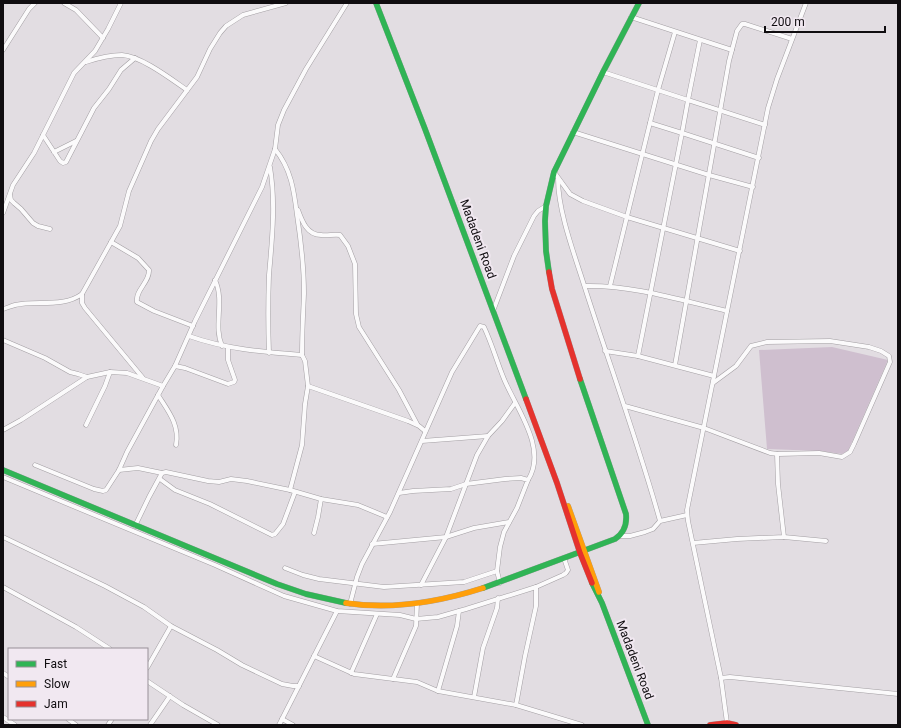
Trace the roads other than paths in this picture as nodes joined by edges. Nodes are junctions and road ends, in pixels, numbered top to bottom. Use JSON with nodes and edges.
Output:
{"nodes":[{"id":1,"x":35,"y":3,"type":"edge"},
{"id":2,"x":64,"y":3,"type":"edge"},
{"id":3,"x":121,"y":3,"type":"edge"},
{"id":4,"x":286,"y":3,"type":"edge"},
{"id":5,"x":346,"y":3,"type":"edge"},
{"id":6,"x":376,"y":3,"type":"edge"},
{"id":7,"x":639,"y":3,"type":"edge"},
{"id":8,"x":806,"y":3,"type":"edge"},
{"id":9,"x":632,"y":17,"type":"junction"},
{"id":10,"x":675,"y":32,"type":"junction"},
{"id":11,"x":103,"y":38,"type":"junction"},
{"id":12,"x":792,"y":39,"type":"junction"},
{"id":13,"x":700,"y":40,"type":"junction"},
{"id":14,"x":3,"y":50,"type":"edge"},
{"id":15,"x":732,"y":50,"type":"junction"},
{"id":16,"x":135,"y":58,"type":"junction"},
{"id":17,"x":85,"y":62,"type":"junction"},
{"id":18,"x":603,"y":72,"type":"junction"},
{"id":19,"x":187,"y":90,"type":"junction"},
{"id":20,"x":658,"y":90,"type":"junction"},
{"id":21,"x":688,"y":100,"type":"junction"},
{"id":22,"x":720,"y":111,"type":"junction"},
{"id":23,"x":650,"y":123,"type":"junction"},
{"id":24,"x":765,"y":125,"type":"junction"},
{"id":25,"x":573,"y":132,"type":"junction"},
{"id":26,"x":682,"y":133,"type":"junction"},
{"id":27,"x":43,"y":135,"type":"junction"},
{"id":28,"x":76,"y":141,"type":"junction"},
{"id":29,"x":714,"y":143,"type":"junction"},
{"id":30,"x":276,"y":149,"type":"junction"},
{"id":31,"x":54,"y":152,"type":"junction"},
{"id":32,"x":643,"y":154,"type":"junction"},
{"id":33,"x":759,"y":158,"type":"junction"},
{"id":34,"x":677,"y":165,"type":"junction"},
{"id":35,"x":270,"y":167,"type":"junction"},
{"id":36,"x":554,"y":172,"type":"junction"},
{"id":37,"x":709,"y":175,"type":"junction"},
{"id":38,"x":558,"y":180,"type":"junction"},
{"id":39,"x":753,"y":187,"type":"junction"},
{"id":40,"x":10,"y":194,"type":"junction"},
{"id":41,"x":296,"y":204,"type":"junction"},
{"id":42,"x":546,"y":206,"type":"junction"},
{"id":43,"x":3,"y":213,"type":"edge"},
{"id":44,"x":627,"y":217,"type":"junction"},
{"id":45,"x":663,"y":228,"type":"junction"},
{"id":46,"x":50,"y":229,"type":"dead end"},
{"id":47,"x":698,"y":239,"type":"junction"},
{"id":48,"x":111,"y":242,"type":"junction"},
{"id":49,"x":740,"y":251,"type":"junction"},
{"id":50,"x":215,"y":280,"type":"junction"},
{"id":51,"x":585,"y":286,"type":"junction"},
{"id":52,"x":610,"y":286,"type":"junction"},
{"id":53,"x":651,"y":293,"type":"junction"},
{"id":54,"x":82,"y":294,"type":"junction"},
{"id":55,"x":686,"y":302,"type":"junction"},
{"id":56,"x":3,"y":309,"type":"edge"},
{"id":57,"x":493,"y":311,"type":"junction"},
{"id":58,"x":728,"y":311,"type":"junction"},
{"id":59,"x":193,"y":326,"type":"junction"},
{"id":60,"x":189,"y":336,"type":"junction"},
{"id":61,"x":3,"y":340,"type":"edge"},
{"id":62,"x":222,"y":346,"type":"junction"},
{"id":63,"x":228,"y":347,"type":"junction"},
{"id":64,"x":604,"y":351,"type":"junction"},
{"id":65,"x":269,"y":353,"type":"junction"},
{"id":66,"x":302,"y":355,"type":"junction"},
{"id":67,"x":638,"y":356,"type":"junction"},
{"id":68,"x":675,"y":365,"type":"junction"},
{"id":69,"x":175,"y":366,"type":"junction"},
{"id":70,"x":110,"y":372,"type":"junction"},
{"id":71,"x":714,"y":376,"type":"junction"},
{"id":72,"x":86,"y":377,"type":"junction"},
{"id":73,"x":143,"y":378,"type":"junction"},
{"id":74,"x":713,"y":382,"type":"junction"},
{"id":75,"x":163,"y":386,"type":"junction"},
{"id":76,"x":308,"y":386,"type":"junction"},
{"id":77,"x":158,"y":395,"type":"junction"},
{"id":78,"x":515,"y":403,"type":"junction"},
{"id":79,"x":625,"y":406,"type":"junction"},
{"id":80,"x":86,"y":425,"type":"dead end"},
{"id":81,"x":417,"y":425,"type":"junction"},
{"id":82,"x":704,"y":428,"type":"junction"},
{"id":83,"x":3,"y":430,"type":"edge"},
{"id":84,"x":426,"y":431,"type":"junction"},
{"id":85,"x":488,"y":436,"type":"junction"},
{"id":86,"x":422,"y":441,"type":"junction"},
{"id":87,"x":176,"y":445,"type":"dead end"},
{"id":88,"x":777,"y":454,"type":"junction"},
{"id":89,"x":35,"y":465,"type":"dead end"},
{"id":90,"x":3,"y":470,"type":"edge"},
{"id":91,"x":120,"y":470,"type":"junction"},
{"id":92,"x":162,"y":472,"type":"junction"},
{"id":93,"x":3,"y":477,"type":"edge"},
{"id":94,"x":160,"y":479,"type":"junction"},
{"id":95,"x":528,"y":480,"type":"junction"},
{"id":96,"x":466,"y":484,"type":"junction"},
{"id":97,"x":292,"y":491,"type":"junction"},
{"id":98,"x":399,"y":494,"type":"junction"},
{"id":99,"x":321,"y":499,"type":"junction"},
{"id":100,"x":687,"y":515,"type":"junction"},
{"id":101,"x":107,"y":517,"type":"junction"},
{"id":102,"x":387,"y":517,"type":"junction"},
{"id":103,"x":660,"y":521,"type":"junction"},
{"id":104,"x":509,"y":522,"type":"junction"},
{"id":105,"x":135,"y":526,"type":"junction"},
{"id":106,"x":314,"y":533,"type":"dead end"},
{"id":107,"x":620,"y":536,"type":"junction"},
{"id":108,"x":3,"y":537,"type":"edge"},
{"id":109,"x":446,"y":537,"type":"junction"},
{"id":110,"x":784,"y":537,"type":"junction"},
{"id":111,"x":826,"y":541,"type":"dead end"},
{"id":112,"x":693,"y":543,"type":"junction"},
{"id":113,"x":372,"y":544,"type":"junction"},
{"id":114,"x":582,"y":552,"type":"junction"},
{"id":115,"x":564,"y":558,"type":"junction"},
{"id":116,"x":285,"y":568,"type":"dead end"},
{"id":117,"x":497,"y":571,"type":"junction"},
{"id":118,"x":500,"y":583,"type":"junction"},
{"id":119,"x":354,"y":584,"type":"junction"},
{"id":120,"x":421,"y":585,"type":"junction"},
{"id":121,"x":536,"y":587,"type":"junction"},
{"id":122,"x":3,"y":588,"type":"edge"},
{"id":123,"x":498,"y":598,"type":"junction"},
{"id":124,"x":350,"y":604,"type":"junction"},
{"id":125,"x":417,"y":604,"type":"junction"},
{"id":126,"x":337,"y":611,"type":"junction"},
{"id":127,"x":459,"y":611,"type":"junction"},
{"id":128,"x":377,"y":614,"type":"junction"},
{"id":129,"x":416,"y":619,"type":"junction"},
{"id":130,"x":171,"y":626,"type":"junction"},
{"id":131,"x":108,"y":648,"type":"edge"},
{"id":132,"x":314,"y":656,"type":"junction"},
{"id":133,"x":148,"y":666,"type":"edge"},
{"id":134,"x":351,"y":673,"type":"junction"},
{"id":135,"x":721,"y":678,"type":"junction"},
{"id":136,"x":393,"y":679,"type":"junction"},
{"id":137,"x":148,"y":682,"type":"edge"},
{"id":138,"x":300,"y":686,"type":"junction"},
{"id":139,"x":438,"y":691,"type":"junction"},
{"id":140,"x":898,"y":694,"type":"edge"},
{"id":141,"x":170,"y":696,"type":"junction"},
{"id":142,"x":474,"y":697,"type":"junction"},
{"id":143,"x":516,"y":705,"type":"junction"},
{"id":144,"x":282,"y":719,"type":"junction"},
{"id":145,"x":727,"y":723,"type":"junction"},
{"id":146,"x":150,"y":725,"type":"edge"},
{"id":147,"x":218,"y":725,"type":"edge"},
{"id":148,"x":279,"y":725,"type":"edge"},
{"id":149,"x":292,"y":725,"type":"edge"},
{"id":150,"x":582,"y":725,"type":"edge"},
{"id":151,"x":648,"y":725,"type":"edge"},
{"id":152,"x":710,"y":725,"type":"edge"},
{"id":153,"x":736,"y":725,"type":"edge"}],
"edges":[{"from":1,"to":14,"type":"street"},
{"from":2,"to":11,"type":"street"},
{"from":3,"to":11,"type":"street"},
{"from":4,"to":19,"type":"street"},
{"from":5,"to":30,"type":"street"},
{"from":6,"to":57,"type":"street","name":"Madadeni Road"},
{"from":7,"to":9,"type":"street"},
{"from":8,"to":12,"type":"street"},
{"from":9,"to":10,"type":"street"},
{"from":9,"to":18,"type":"street"},
{"from":10,"to":13,"type":"street"},
{"from":10,"to":20,"type":"street"},
{"from":11,"to":17,"type":"street"},
{"from":12,"to":15,"type":"street"},
{"from":12,"to":24,"type":"street"},
{"from":13,"to":15,"type":"street"},
{"from":13,"to":21,"type":"street"},
{"from":15,"to":22,"type":"street"},
{"from":16,"to":17,"type":"street"},
{"from":16,"to":19,"type":"street"},
{"from":16,"to":28,"type":"street"},
{"from":17,"to":27,"type":"street"},
{"from":18,"to":20,"type":"street"},
{"from":18,"to":25,"type":"street"},
{"from":19,"to":48,"type":"street"},
{"from":20,"to":21,"type":"street"},
{"from":20,"to":23,"type":"street"},
{"from":21,"to":22,"type":"street"},
{"from":21,"to":26,"type":"street"},
{"from":22,"to":24,"type":"street"},
{"from":22,"to":29,"type":"street"},
{"from":23,"to":26,"type":"street"},
{"from":23,"to":32,"type":"street"},
{"from":24,"to":33,"type":"street"},
{"from":25,"to":32,"type":"street"},
{"from":25,"to":36,"type":"street"},
{"from":26,"to":29,"type":"street"},
{"from":26,"to":34,"type":"street"},
{"from":27,"to":31,"type":"street"},
{"from":27,"to":40,"type":"street"},
{"from":28,"to":31,"type":"street"},
{"from":28,"to":31,"type":"street"},
{"from":29,"to":33,"type":"street"},
{"from":29,"to":37,"type":"street"},
{"from":30,"to":35,"type":"street"},
{"from":30,"to":41,"type":"street"},
{"from":32,"to":34,"type":"street"},
{"from":32,"to":44,"type":"street"},
{"from":33,"to":39,"type":"street"},
{"from":34,"to":37,"type":"street"},
{"from":34,"to":45,"type":"street"},
{"from":35,"to":50,"type":"street"},
{"from":35,"to":65,"type":"street"},
{"from":36,"to":38,"type":"street"},
{"from":36,"to":42,"type":"street"},
{"from":37,"to":39,"type":"street"},
{"from":37,"to":47,"type":"street"},
{"from":38,"to":44,"type":"street"},
{"from":38,"to":51,"type":"street"},
{"from":39,"to":49,"type":"street"},
{"from":40,"to":43,"type":"street"},
{"from":40,"to":46,"type":"street"},
{"from":41,"to":66,"type":"street"},
{"from":41,"to":81,"type":"street"},
{"from":42,"to":57,"type":"street"},
{"from":42,"to":107,"type":"street"},
{"from":44,"to":45,"type":"street"},
{"from":44,"to":52,"type":"street"},
{"from":45,"to":47,"type":"street"},
{"from":45,"to":53,"type":"street"},
{"from":47,"to":49,"type":"street"},
{"from":47,"to":55,"type":"street"},
{"from":48,"to":54,"type":"street"},
{"from":48,"to":59,"type":"street"},
{"from":49,"to":58,"type":"street"},
{"from":50,"to":59,"type":"street"},
{"from":50,"to":62,"type":"street"},
{"from":51,"to":52,"type":"street"},
{"from":51,"to":64,"type":"street"},
{"from":52,"to":53,"type":"street"},
{"from":53,"to":55,"type":"street"},
{"from":53,"to":67,"type":"street"},
{"from":54,"to":56,"type":"street"},
{"from":54,"to":73,"type":"street"},
{"from":55,"to":58,"type":"street"},
{"from":55,"to":68,"type":"street"},
{"from":57,"to":114,"type":"street","name":"Madadeni Road"},
{"from":58,"to":71,"type":"street"},
{"from":59,"to":60,"type":"street"},
{"from":60,"to":62,"type":"street"},
{"from":60,"to":69,"type":"street"},
{"from":61,"to":72,"type":"street"},
{"from":62,"to":63,"type":"street"},
{"from":63,"to":65,"type":"street"},
{"from":63,"to":69,"type":"street"},
{"from":64,"to":67,"type":"street"},
{"from":64,"to":79,"type":"street"},
{"from":65,"to":66,"type":"street"},
{"from":66,"to":76,"type":"street"},
{"from":67,"to":68,"type":"street"},
{"from":68,"to":71,"type":"street"},
{"from":69,"to":75,"type":"street"},
{"from":70,"to":72,"type":"street"},
{"from":70,"to":73,"type":"street"},
{"from":70,"to":80,"type":"street"},
{"from":71,"to":74,"type":"street"},
{"from":72,"to":83,"type":"street"},
{"from":73,"to":75,"type":"street"},
{"from":74,"to":82,"type":"street"},
{"from":74,"to":88,"type":"street"},
{"from":75,"to":77,"type":"street"},
{"from":76,"to":81,"type":"street"},
{"from":76,"to":97,"type":"street"},
{"from":77,"to":87,"type":"street"},
{"from":77,"to":91,"type":"street"},
{"from":78,"to":84,"type":"street"},
{"from":78,"to":85,"type":"street"},
{"from":78,"to":95,"type":"street"},
{"from":79,"to":82,"type":"street"},
{"from":79,"to":103,"type":"street"},
{"from":81,"to":84,"type":"street"},
{"from":82,"to":88,"type":"street"},
{"from":82,"to":100,"type":"street"},
{"from":84,"to":86,"type":"street"},
{"from":85,"to":86,"type":"street"},
{"from":85,"to":96,"type":"street"},
{"from":86,"to":98,"type":"street"},
{"from":88,"to":110,"type":"street"},
{"from":89,"to":91,"type":"street"},
{"from":90,"to":101,"type":"street"},
{"from":91,"to":92,"type":"street"},
{"from":92,"to":94,"type":"street"},
{"from":92,"to":97,"type":"street"},
{"from":93,"to":101,"type":"street"},
{"from":94,"to":97,"type":"street"},
{"from":94,"to":105,"type":"street"},
{"from":95,"to":96,"type":"street"},
{"from":95,"to":104,"type":"street"},
{"from":96,"to":98,"type":"street"},
{"from":96,"to":109,"type":"street"},
{"from":97,"to":99,"type":"street"},
{"from":98,"to":102,"type":"street"},
{"from":99,"to":102,"type":"street"},
{"from":99,"to":106,"type":"street"},
{"from":100,"to":103,"type":"street"},
{"from":100,"to":112,"type":"street"},
{"from":101,"to":105,"type":"street"},
{"from":101,"to":126,"type":"street"},
{"from":102,"to":113,"type":"street"},
{"from":103,"to":107,"type":"street"},
{"from":104,"to":109,"type":"street"},
{"from":104,"to":117,"type":"street"},
{"from":105,"to":124,"type":"street"},
{"from":107,"to":114,"type":"street"},
{"from":108,"to":130,"type":"street"},
{"from":109,"to":113,"type":"street"},
{"from":109,"to":120,"type":"street"},
{"from":110,"to":111,"type":"street"},
{"from":110,"to":112,"type":"street"},
{"from":112,"to":135,"type":"street"},
{"from":113,"to":119,"type":"street"},
{"from":114,"to":115,"type":"street"},
{"from":114,"to":151,"type":"street","name":"Madadeni Road"},
{"from":115,"to":118,"type":"street"},
{"from":115,"to":121,"type":"street"},
{"from":116,"to":119,"type":"street"},
{"from":117,"to":118,"type":"street"},
{"from":117,"to":120,"type":"street"},
{"from":118,"to":125,"type":"street"},
{"from":119,"to":120,"type":"street"},
{"from":119,"to":124,"type":"street"},
{"from":121,"to":123,"type":"street"},
{"from":121,"to":143,"type":"street"},
{"from":122,"to":131,"type":"street"},
{"from":123,"to":127,"type":"street"},
{"from":123,"to":142,"type":"street"},
{"from":124,"to":125,"type":"street"},
{"from":125,"to":129,"type":"street"},
{"from":126,"to":128,"type":"street"},
{"from":126,"to":132,"type":"street"},
{"from":127,"to":129,"type":"street"},
{"from":127,"to":139,"type":"street"},
{"from":128,"to":129,"type":"street"},
{"from":128,"to":134,"type":"street"},
{"from":129,"to":136,"type":"street"},
{"from":130,"to":133,"type":"street"},
{"from":130,"to":138,"type":"street"},
{"from":132,"to":134,"type":"street"},
{"from":132,"to":138,"type":"street"},
{"from":134,"to":136,"type":"street"},
{"from":135,"to":140,"type":"street"},
{"from":135,"to":145,"type":"street"},
{"from":136,"to":139,"type":"street"},
{"from":137,"to":141,"type":"street"},
{"from":138,"to":144,"type":"street"},
{"from":139,"to":142,"type":"street"},
{"from":141,"to":146,"type":"street"},
{"from":141,"to":147,"type":"street"},
{"from":142,"to":143,"type":"street"},
{"from":143,"to":150,"type":"street"},
{"from":144,"to":148,"type":"street"},
{"from":144,"to":149,"type":"street"},
{"from":145,"to":152,"type":"street"},
{"from":145,"to":153,"type":"street"}]}
